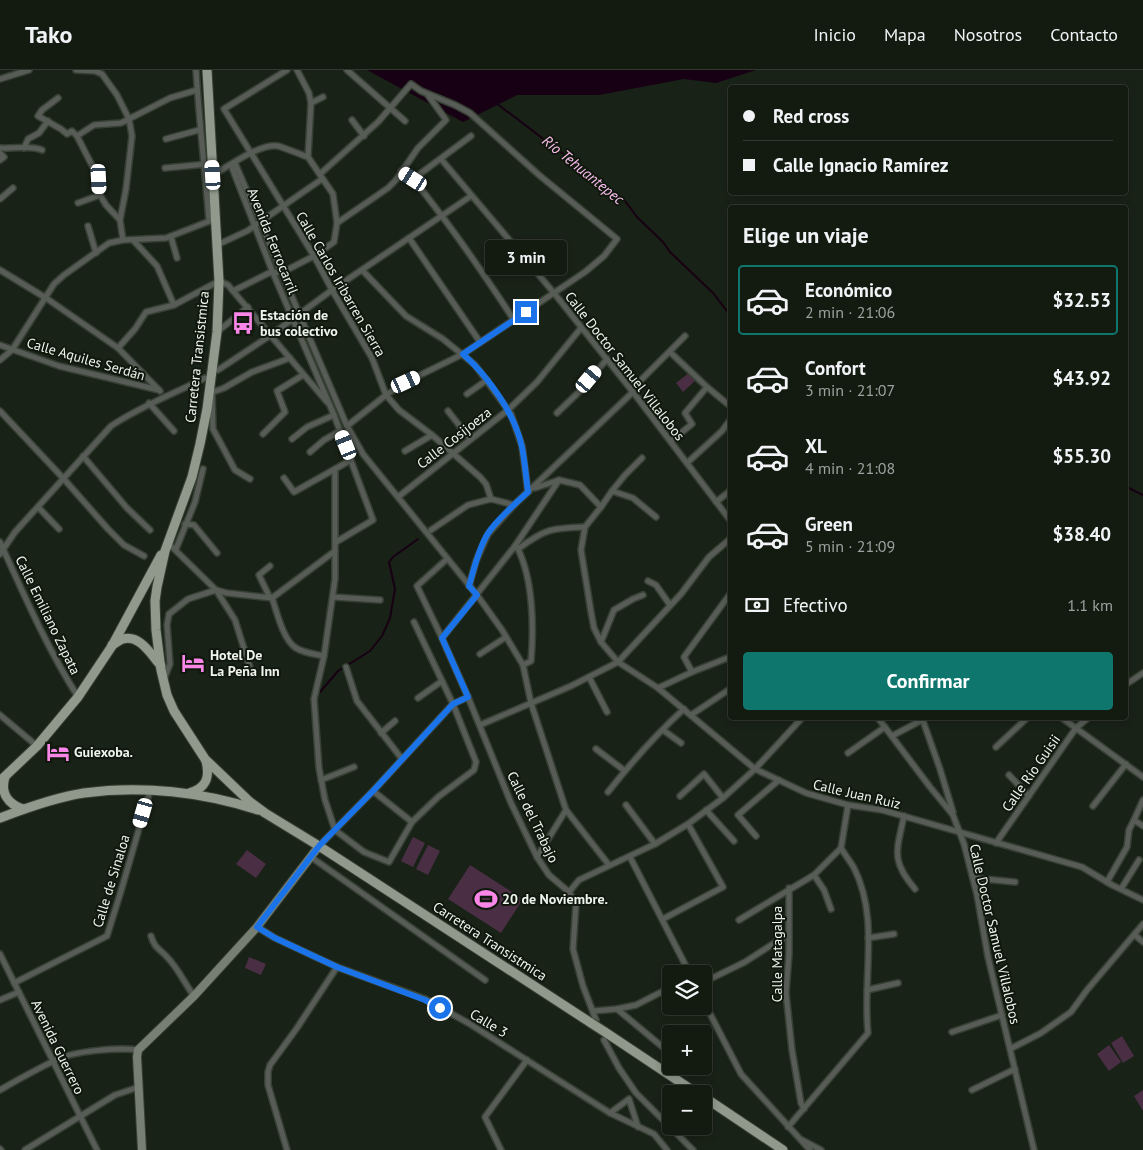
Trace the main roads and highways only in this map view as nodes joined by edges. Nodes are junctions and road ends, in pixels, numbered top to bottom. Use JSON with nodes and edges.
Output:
{"nodes":[{"id":1,"x":207,"y":70,"type":"edge"},
{"id":2,"x":170,"y":548,"type":"junction"},
{"id":3,"x":112,"y":646,"type":"junction"},
{"id":4,"x":161,"y":666,"type":"junction"},
{"id":5,"x":205,"y":759,"type":"junction"},
{"id":6,"x":2,"y":779,"type":"edge"},
{"id":7,"x":186,"y":794,"type":"junction"},
{"id":8,"x":23,"y":809,"type":"junction"},
{"id":9,"x":265,"y":813,"type":"junction"},
{"id":10,"x":0,"y":818,"type":"edge"},
{"id":11,"x":684,"y":1085,"type":"edge"},
{"id":12,"x":712,"y":1102,"type":"edge"},
{"id":13,"x":783,"y":1150,"type":"edge"}],
"edges":[{"from":1,"to":2,"type":"main road","name":"Carretera Transistmica"},
{"from":2,"to":3,"type":"main road","name":"Carretera Transistmica"},
{"from":2,"to":4,"type":"main road","name":"Carretera Transistmica"},
{"from":3,"to":4,"type":"main road"},
{"from":3,"to":6,"type":"main road","name":"Carretera Transistmica"},
{"from":4,"to":5,"type":"main road","name":"Carretera Transistmica"},
{"from":5,"to":7,"type":"main road"},
{"from":5,"to":9,"type":"main road","name":"Carretera Transistmica"},
{"from":6,"to":8,"type":"main road"},
{"from":7,"to":8,"type":"main road","name":"Carretera Transistmica"},
{"from":7,"to":9,"type":"main road","name":"Carretera Transistmica"},
{"from":8,"to":10,"type":"main road","name":"Carretera Transistmica"},
{"from":9,"to":11,"type":"main road","name":"Carretera Transistmica","bridge":true},
{"from":12,"to":13,"type":"main road"}]}
